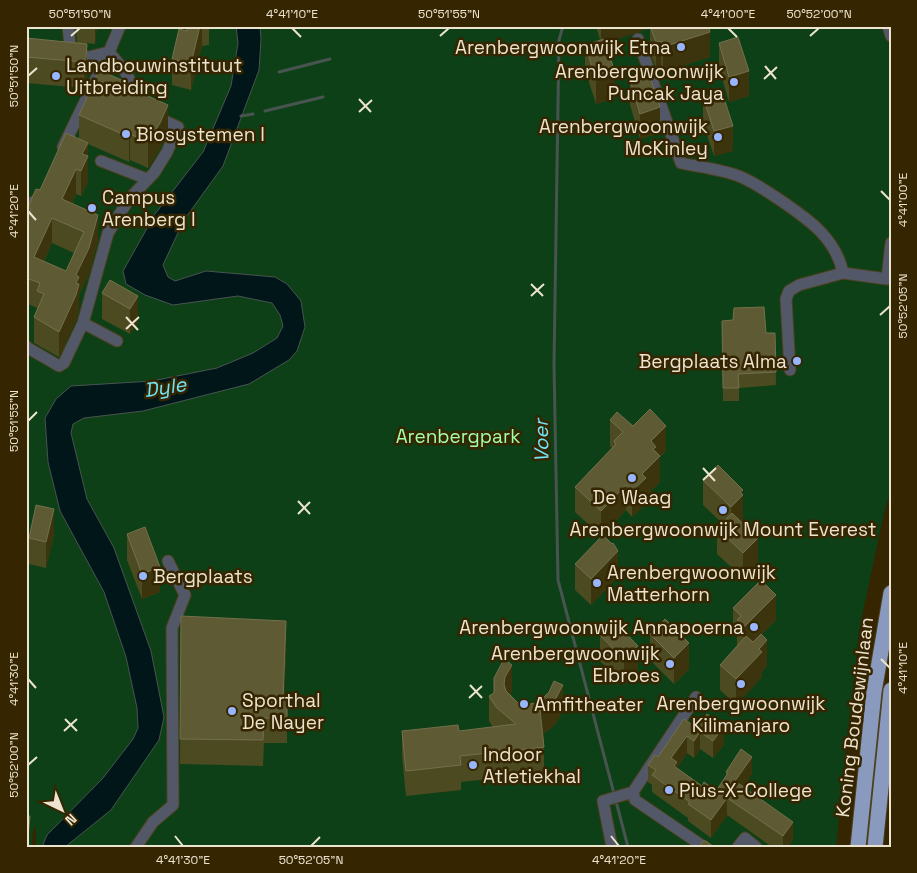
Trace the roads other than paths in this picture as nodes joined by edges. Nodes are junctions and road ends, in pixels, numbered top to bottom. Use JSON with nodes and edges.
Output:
{"nodes":[{"id":1,"x":68,"y":26,"type":"edge"},
{"id":2,"x":120,"y":26,"type":"edge"},
{"id":3,"x":888,"y":26,"type":"edge"},
{"id":4,"x":891,"y":36,"type":"edge"},
{"id":5,"x":638,"y":39,"type":"dead end"},
{"id":6,"x":109,"y":52,"type":"junction"},
{"id":7,"x":58,"y":158,"type":"edge"},
{"id":8,"x":101,"y":160,"type":"dead end"},
{"id":9,"x":147,"y":179,"type":"junction"},
{"id":10,"x":47,"y":182,"type":"edge"},
{"id":11,"x":27,"y":204,"type":"edge"},
{"id":12,"x":891,"y":243,"type":"edge"},
{"id":13,"x":843,"y":273,"type":"junction"},
{"id":14,"x":83,"y":324,"type":"junction"},
{"id":15,"x":117,"y":341,"type":"dead end"},
{"id":16,"x":26,"y":346,"type":"edge"},
{"id":17,"x":790,"y":370,"type":"dead end"},
{"id":18,"x":168,"y":561,"type":"dead end"},
{"id":19,"x":891,"y":593,"type":"edge"},
{"id":20,"x":891,"y":690,"type":"edge"},
{"id":21,"x":696,"y":697,"type":"dead end"},
{"id":22,"x":629,"y":794,"type":"junction"},
{"id":23,"x":136,"y":847,"type":"edge"},
{"id":24,"x":612,"y":847,"type":"edge"},
{"id":25,"x":704,"y":847,"type":"edge"},
{"id":26,"x":738,"y":847,"type":"edge"},
{"id":27,"x":756,"y":847,"type":"edge"},
{"id":28,"x":858,"y":847,"type":"edge"},
{"id":29,"x":875,"y":847,"type":"edge"}],
"edges":[{"from":1,"to":6,"type":"street"},
{"from":2,"to":6,"type":"street"},
{"from":3,"to":4,"type":"street"},
{"from":5,"to":13,"type":"street"},
{"from":6,"to":7,"type":"street"},
{"from":6,"to":9,"type":"street"},
{"from":8,"to":9,"type":"street"},
{"from":9,"to":14,"type":"street"},
{"from":10,"to":11,"type":"street"},
{"from":12,"to":13,"type":"street"},
{"from":13,"to":17,"type":"street"},
{"from":14,"to":15,"type":"street"},
{"from":14,"to":16,"type":"street"},
{"from":18,"to":23,"type":"street"},
{"from":19,"to":28,"type":"highway","name":"Koning Boudewijnlaan"},
{"from":20,"to":29,"type":"highway","name":"Koning Boudewijnlaan"},
{"from":21,"to":22,"type":"street"},
{"from":22,"to":24,"type":"street"},
{"from":22,"to":25,"type":"street"},
{"from":26,"to":27,"type":"street"}]}
